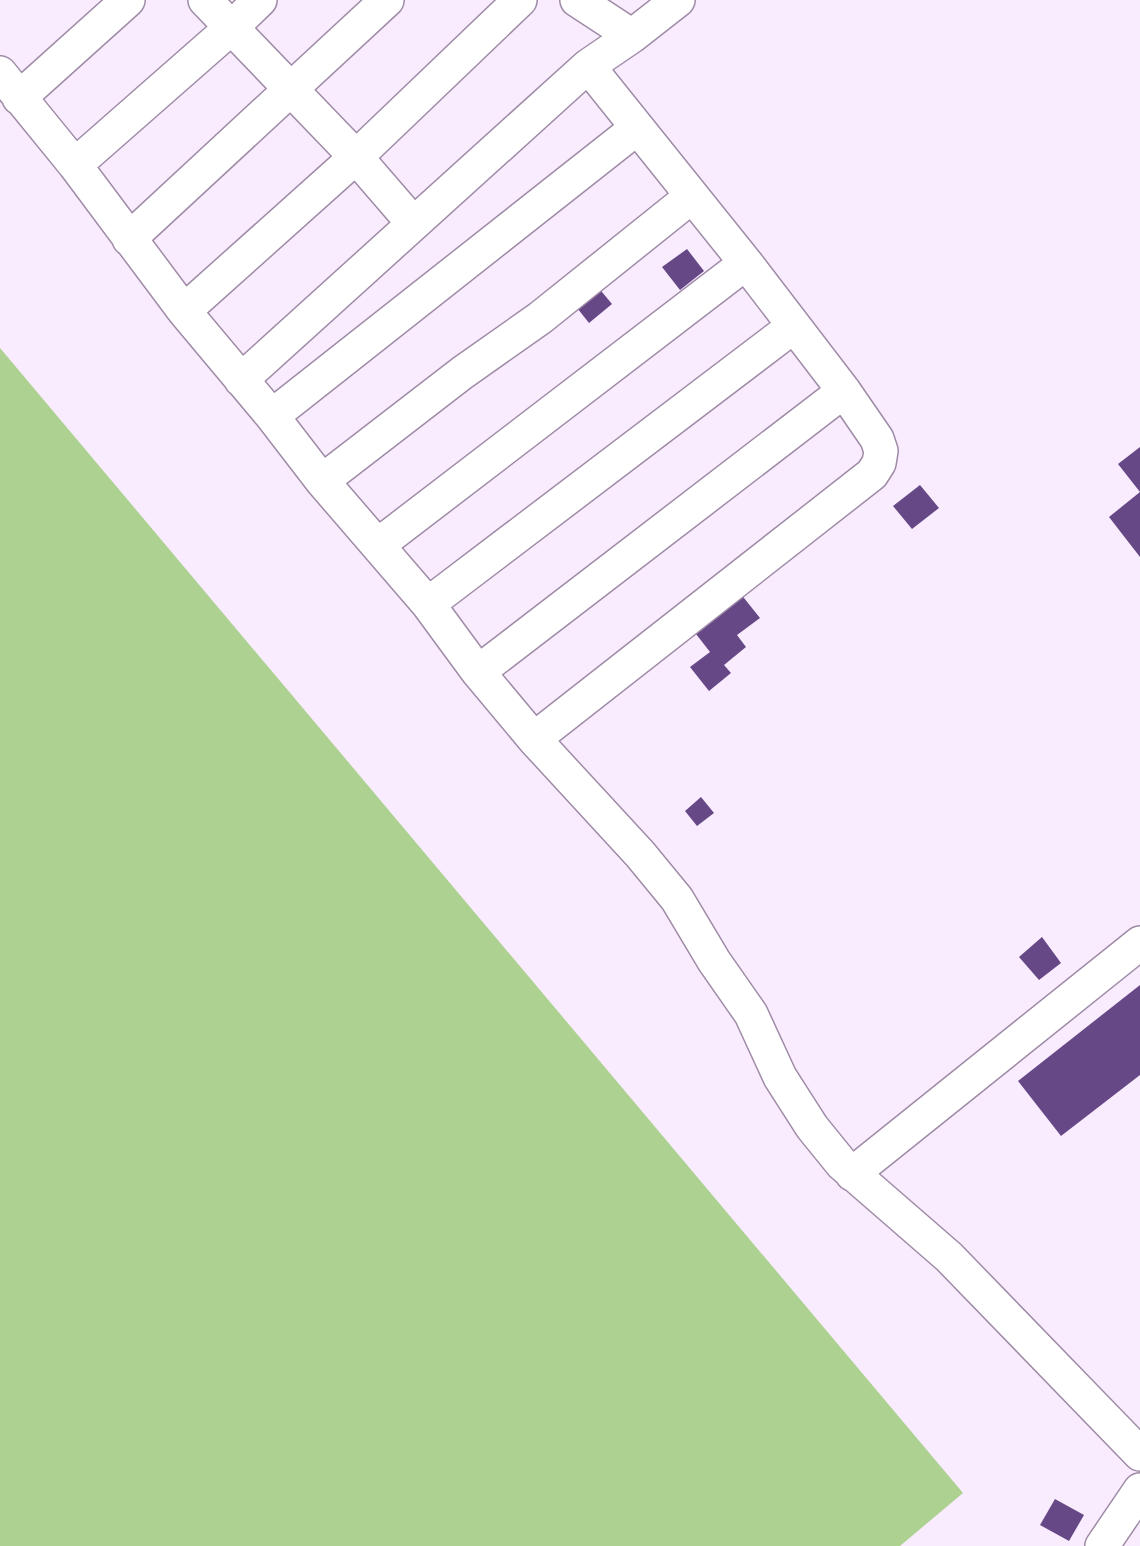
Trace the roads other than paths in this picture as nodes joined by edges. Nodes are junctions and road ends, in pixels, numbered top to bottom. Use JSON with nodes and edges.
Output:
{"nodes":[{"id":1,"x":128,"y":0,"type":"edge"},
{"id":2,"x":205,"y":0,"type":"edge"},
{"id":3,"x":260,"y":0,"type":"edge"},
{"id":4,"x":387,"y":0,"type":"edge"},
{"id":5,"x":520,"y":0,"type":"edge"},
{"id":6,"x":577,"y":0,"type":"edge"},
{"id":7,"x":678,"y":0,"type":"edge"},
{"id":8,"x":231,"y":28,"type":"junction"},
{"id":9,"x":632,"y":36,"type":"junction"},
{"id":10,"x":588,"y":66,"type":"junction"},
{"id":11,"x":10,"y":85,"type":"edge"},
{"id":12,"x":290,"y":89,"type":"junction"},
{"id":13,"x":637,"y":128,"type":"junction"},
{"id":14,"x":356,"y":156,"type":"junction"},
{"id":15,"x":75,"y":165,"type":"junction"},
{"id":16,"x":691,"y":197,"type":"junction"},
{"id":17,"x":413,"y":223,"type":"junction"},
{"id":18,"x":129,"y":239,"type":"junction"},
{"id":19,"x":746,"y":263,"type":"junction"},
{"id":20,"x":184,"y":311,"type":"junction"},
{"id":21,"x":794,"y":326,"type":"junction"},
{"id":22,"x":241,"y":380,"type":"junction"},
{"id":23,"x":844,"y":391,"type":"junction"},
{"id":24,"x":272,"y":416,"type":"junction"},
{"id":25,"x":322,"y":481,"type":"junction"},
{"id":26,"x":378,"y":545,"type":"junction"},
{"id":27,"x":428,"y":604,"type":"junction"},
{"id":28,"x":478,"y":672,"type":"junction"},
{"id":29,"x":534,"y":739,"type":"junction"},
{"id":30,"x":1140,"y":944,"type":"edge"},
{"id":31,"x":852,"y":1174,"type":"junction"},
{"id":32,"x":1140,"y":1454,"type":"edge"},
{"id":33,"x":1140,"y":1490,"type":"edge"},
{"id":34,"x":1102,"y":1546,"type":"edge"}],
"edges":[{"from":1,"to":11,"type":"street"},
{"from":2,"to":8,"type":"street"},
{"from":3,"to":8,"type":"street"},
{"from":4,"to":12,"type":"street"},
{"from":5,"to":14,"type":"street"},
{"from":6,"to":9,"type":"street"},
{"from":7,"to":9,"type":"street"},
{"from":8,"to":12,"type":"street"},
{"from":8,"to":15,"type":"street"},
{"from":9,"to":10,"type":"street"},
{"from":10,"to":13,"type":"street"},
{"from":10,"to":17,"type":"street"},
{"from":11,"to":15,"type":"street"},
{"from":12,"to":14,"type":"street"},
{"from":12,"to":18,"type":"street"},
{"from":13,"to":16,"type":"street"},
{"from":13,"to":24,"type":"street"},
{"from":14,"to":17,"type":"street"},
{"from":14,"to":20,"type":"street"},
{"from":15,"to":18,"type":"street"},
{"from":16,"to":19,"type":"street"},
{"from":16,"to":25,"type":"street"},
{"from":17,"to":22,"type":"street"},
{"from":18,"to":20,"type":"street"},
{"from":19,"to":21,"type":"street"},
{"from":19,"to":26,"type":"street"},
{"from":20,"to":22,"type":"street"},
{"from":21,"to":23,"type":"street"},
{"from":21,"to":27,"type":"street"},
{"from":22,"to":24,"type":"street"},
{"from":23,"to":28,"type":"street"},
{"from":23,"to":29,"type":"street"},
{"from":24,"to":25,"type":"street"},
{"from":25,"to":26,"type":"street"},
{"from":26,"to":27,"type":"street"},
{"from":27,"to":28,"type":"street"},
{"from":28,"to":29,"type":"street"},
{"from":29,"to":31,"type":"street"},
{"from":30,"to":31,"type":"street"},
{"from":31,"to":32,"type":"street"},
{"from":33,"to":34,"type":"street"}]}
